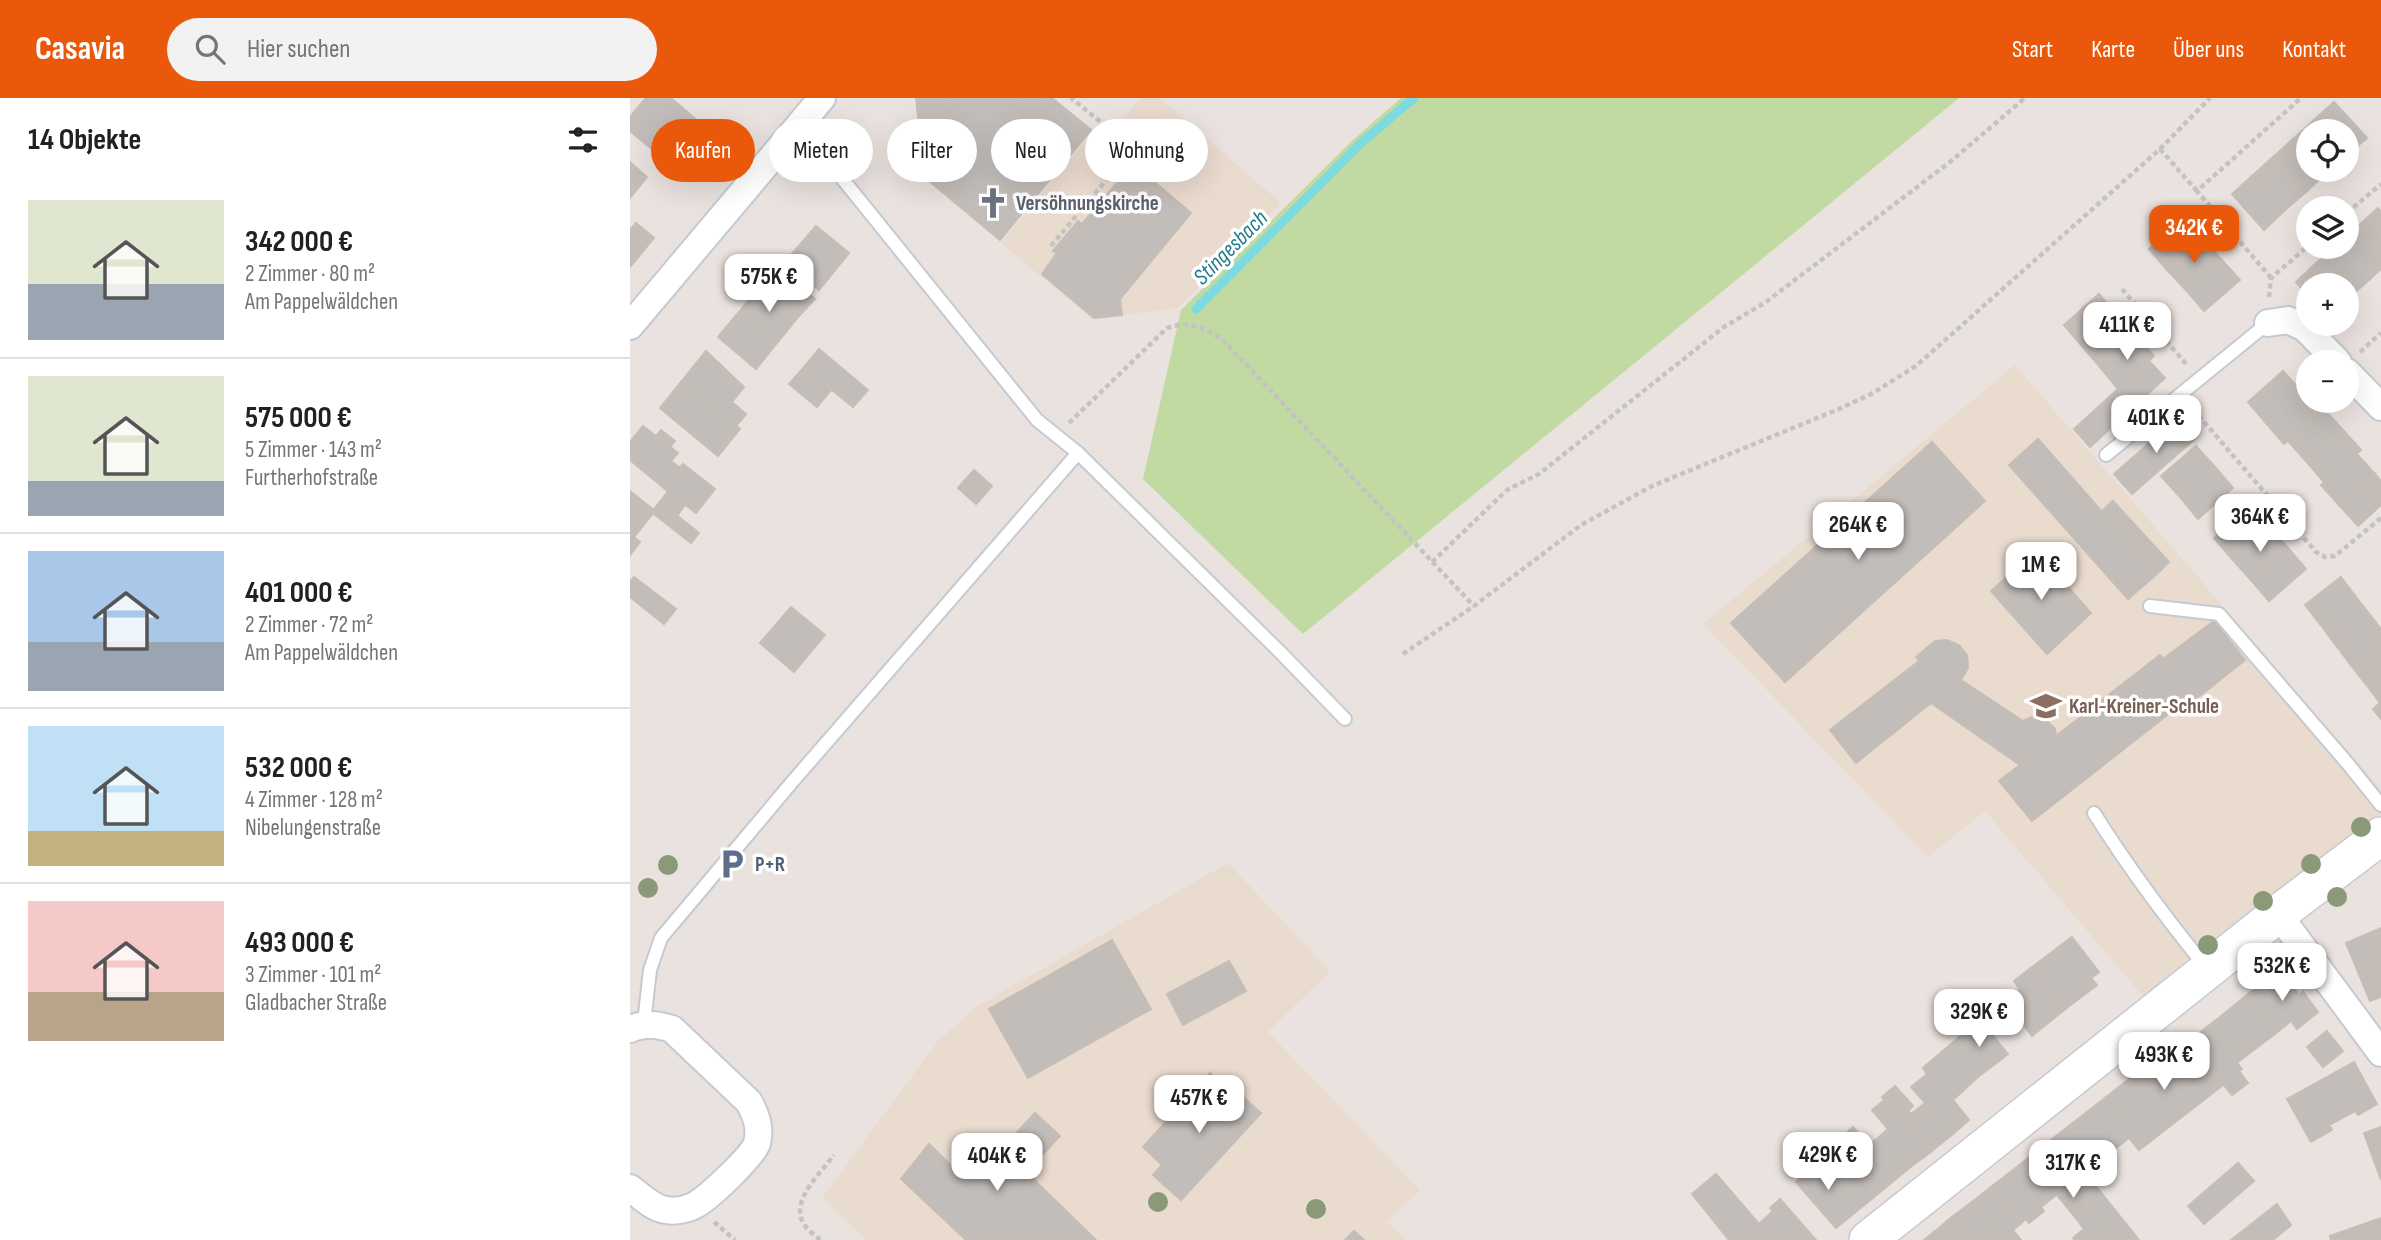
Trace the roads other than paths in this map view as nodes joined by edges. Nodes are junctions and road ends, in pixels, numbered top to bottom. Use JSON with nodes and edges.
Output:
{"nodes":[{"id":1,"x":822,"y":98,"type":"edge"},
{"id":2,"x":804,"y":119,"type":"edge"},
{"id":3,"x":769,"y":161,"type":"edge"},
{"id":4,"x":845,"y":182,"type":"edge"},
{"id":5,"x":2268,"y":323,"type":"joint"},
{"id":6,"x":630,"y":327,"type":"edge"},
{"id":7,"x":2326,"y":350,"type":"edge"},
{"id":8,"x":2359,"y":384,"type":"edge"},
{"id":9,"x":2381,"y":407,"type":"edge"},
{"id":10,"x":1078,"y":453,"type":"junction"},
{"id":11,"x":2106,"y":455,"type":"dead end"},
{"id":12,"x":2150,"y":606,"type":"dead end"},
{"id":13,"x":1345,"y":719,"type":"dead end"},
{"id":14,"x":2381,"y":805,"type":"edge"},
{"id":15,"x":2094,"y":813,"type":"dead end"},
{"id":16,"x":2381,"y":836,"type":"edge"},
{"id":17,"x":2278,"y":914,"type":"junction"},
{"id":18,"x":2208,"y":969,"type":"junction"},
{"id":19,"x":637,"y":1026,"type":"edge"},
{"id":20,"x":2381,"y":1053,"type":"edge"},
{"id":21,"x":630,"y":1188,"type":"edge"},
{"id":22,"x":1868,"y":1240,"type":"edge"}],
"edges":[{"from":1,"to":2,"type":"street"},
{"from":3,"to":6,"type":"street"},
{"from":4,"to":10,"type":"lane"},
{"from":5,"to":7,"type":"street"},
{"from":5,"to":11,"type":"lane"},
{"from":8,"to":9,"type":"street"},
{"from":10,"to":13,"type":"lane"},
{"from":10,"to":19,"type":"lane"},
{"from":12,"to":14,"type":"lane"},
{"from":15,"to":18,"type":"lane"},
{"from":16,"to":17,"type":"main road"},
{"from":17,"to":18,"type":"main road"},
{"from":17,"to":20,"type":"street"},
{"from":18,"to":22,"type":"main road"},
{"from":19,"to":21,"type":"street"}]}
